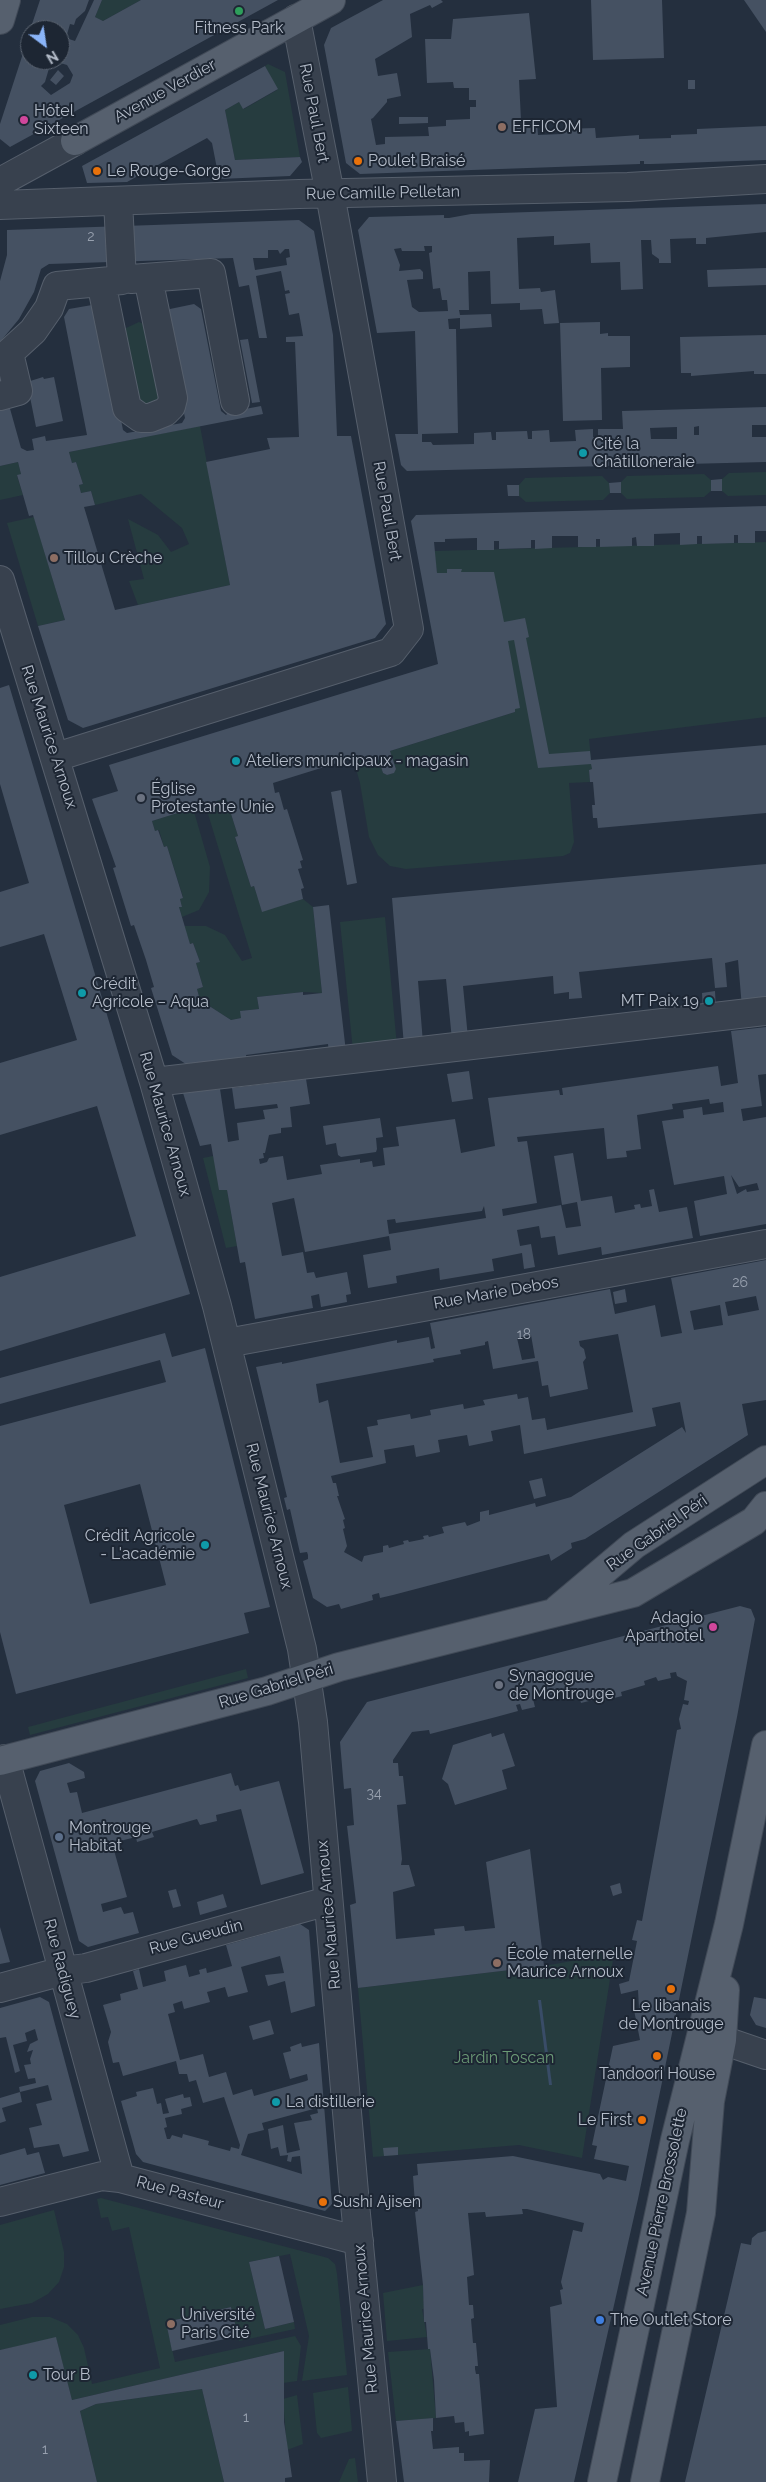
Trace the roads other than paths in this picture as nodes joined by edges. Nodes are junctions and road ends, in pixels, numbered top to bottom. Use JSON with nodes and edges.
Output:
{"nodes":[{"id":1,"x":6,"y":0,"type":"edge"},
{"id":2,"x":313,"y":7,"type":"edge"},
{"id":3,"x":0,"y":20,"type":"edge"},
{"id":4,"x":75,"y":141,"type":"joint"},
{"id":5,"x":766,"y":180,"type":"edge"},
{"id":6,"x":0,"y":182,"type":"edge"},
{"id":7,"x":330,"y":194,"type":"junction"},
{"id":8,"x":118,"y":201,"type":"junction"},
{"id":9,"x":0,"y":205,"type":"edge"},
{"id":10,"x":124,"y":280,"type":"junction"},
{"id":11,"x":0,"y":396,"type":"edge"},
{"id":12,"x":235,"y":401,"type":"dead end"},
{"id":13,"x":0,"y":580,"type":"edge"},
{"id":14,"x":56,"y":757,"type":"junction"},
{"id":15,"x":766,"y":1011,"type":"edge"},
{"id":16,"x":154,"y":1082,"type":"junction"},
{"id":17,"x":766,"y":1244,"type":"edge"},
{"id":18,"x":227,"y":1343,"type":"junction"},
{"id":19,"x":766,"y":1460,"type":"edge"},
{"id":20,"x":766,"y":1506,"type":"edge"},
{"id":21,"x":553,"y":1613,"type":"junction"},
{"id":22,"x":307,"y":1677,"type":"junction"},
{"id":23,"x":766,"y":1745,"type":"edge"},
{"id":24,"x":3,"y":1760,"type":"edge"},
{"id":25,"x":328,"y":1901,"type":"junction"},
{"id":26,"x":729,"y":1924,"type":"junction"},
{"id":27,"x":63,"y":1971,"type":"junction"},
{"id":28,"x":0,"y":1988,"type":"edge"},
{"id":29,"x":722,"y":2040,"type":"junction"},
{"id":30,"x":766,"y":2055,"type":"edge"},
{"id":31,"x":120,"y":2178,"type":"junction"},
{"id":32,"x":0,"y":2202,"type":"edge"},
{"id":33,"x":359,"y":2241,"type":"junction"},
{"id":34,"x":382,"y":2482,"type":"edge"},
{"id":35,"x":602,"y":2482,"type":"edge"},
{"id":36,"x":645,"y":2482,"type":"edge"}],
"edges":[{"from":1,"to":3,"type":"main road"},
{"from":2,"to":4,"type":"main road","name":"Avenue Verdier"},
{"from":2,"to":7,"type":"street","name":"Rue Paul Bert"},
{"from":4,"to":6,"type":"street","name":"Avenue Verdier"},
{"from":5,"to":7,"type":"street","name":"Rue Camille Pelletan"},
{"from":7,"to":8,"type":"street","name":"Rue Camille Pelletan"},
{"from":7,"to":14,"type":"street","name":"Rue Paul Bert"},
{"from":8,"to":9,"type":"street","name":"Rue Camille Pelletan"},
{"from":8,"to":10,"type":"street"},
{"from":10,"to":11,"type":"street"},
{"from":10,"to":12,"type":"street"},
{"from":13,"to":14,"type":"street","name":"Rue Maurice Arnoux"},
{"from":14,"to":16,"type":"street","name":"Rue Maurice Arnoux"},
{"from":15,"to":16,"type":"street"},
{"from":16,"to":18,"type":"street","name":"Rue Maurice Arnoux"},
{"from":17,"to":18,"type":"street","name":"Rue Marie Debos"},
{"from":18,"to":22,"type":"street","name":"Rue Maurice Arnoux"},
{"from":19,"to":21,"type":"main road","name":"Rue Gabriel Péri"},
{"from":20,"to":21,"type":"main road","name":"Rue Gabriel Péri"},
{"from":21,"to":22,"type":"main road","name":"Rue Gabriel Péri"},
{"from":22,"to":24,"type":"main road","name":"Rue Gabriel Péri"},
{"from":22,"to":25,"type":"street","name":"Rue Maurice Arnoux"},
{"from":23,"to":26,"type":"main road","name":"Avenue Pierre Brossolette"},
{"from":24,"to":27,"type":"street","name":"Rue Radiguey"},
{"from":25,"to":27,"type":"street","name":"Rue Gueudin"},
{"from":25,"to":33,"type":"street","name":"Rue Maurice Arnoux"},
{"from":26,"to":29,"type":"main road","name":"Avenue Pierre Brossolette"},
{"from":26,"to":35,"type":"main road","name":"Avenue Pierre Brossolette"},
{"from":27,"to":28,"type":"street","name":"Rue Gueudin"},
{"from":27,"to":31,"type":"street","name":"Rue Radiguey"},
{"from":29,"to":30,"type":"street"},
{"from":29,"to":36,"type":"main road","name":"Avenue Pierre Brossolette"},
{"from":31,"to":32,"type":"street","name":"Rue Pasteur"},
{"from":31,"to":33,"type":"street","name":"Rue Pasteur"},
{"from":33,"to":34,"type":"street","name":"Rue Maurice Arnoux"}]}
